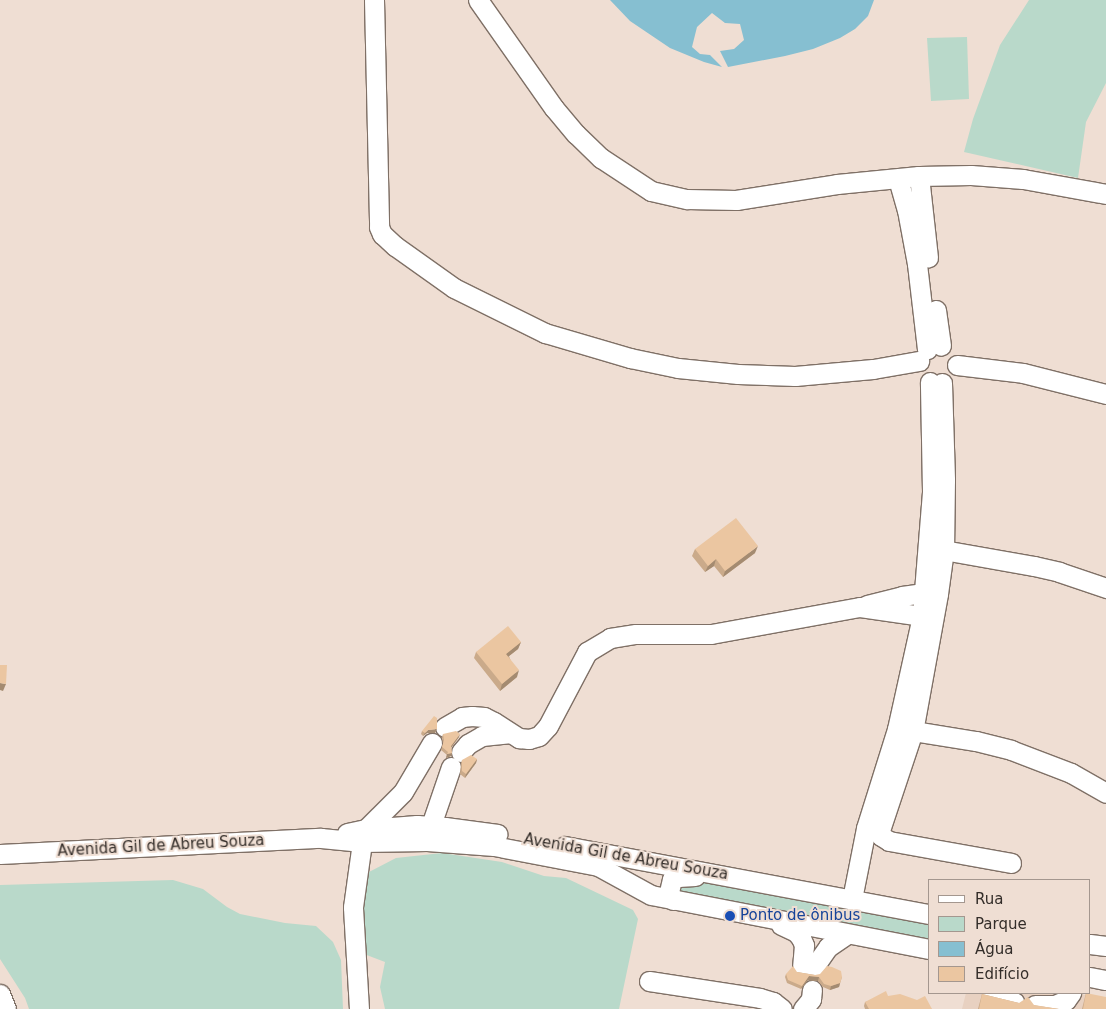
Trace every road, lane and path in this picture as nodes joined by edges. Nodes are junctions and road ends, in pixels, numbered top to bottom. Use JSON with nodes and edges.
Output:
{"nodes":[{"id":1,"x":374,"y":0,"type":"edge"},
{"id":2,"x":478,"y":0,"type":"edge"},
{"id":3,"x":918,"y":176,"type":"junction"},
{"id":4,"x":898,"y":178,"type":"junction"},
{"id":5,"x":1106,"y":194,"type":"edge"},
{"id":6,"x":929,"y":352,"type":"junction"},
{"id":7,"x":957,"y":365,"type":"junction"},
{"id":8,"x":936,"y":382,"type":"junction"},
{"id":9,"x":1106,"y":394,"type":"edge"},
{"id":10,"x":936,"y":549,"type":"junction"},
{"id":11,"x":1106,"y":588,"type":"edge"},
{"id":12,"x":924,"y":594,"type":"junction"},
{"id":13,"x":860,"y":607,"type":"junction"},
{"id":14,"x":922,"y":616,"type":"junction"},
{"id":15,"x":444,"y":727,"type":"dead end"},
{"id":16,"x":905,"y":730,"type":"junction"},
{"id":17,"x":509,"y":733,"type":"junction"},
{"id":18,"x":432,"y":743,"type":"dead end"},
{"id":19,"x":1106,"y":793,"type":"edge"},
{"id":20,"x":428,"y":833,"type":"junction"},
{"id":21,"x":364,"y":835,"type":"junction"},
{"id":22,"x":0,"y":854,"type":"edge"},
{"id":23,"x":1011,"y":863,"type":"dead end"},
{"id":24,"x":716,"y":874,"type":"junction"},
{"id":25,"x":852,"y":899,"type":"junction"},
{"id":26,"x":673,"y":900,"type":"junction"},
{"id":27,"x":928,"y":914,"type":"edge"},
{"id":28,"x":767,"y":918,"type":"junction"},
{"id":29,"x":847,"y":934,"type":"junction"},
{"id":30,"x":1091,"y":944,"type":"edge"},
{"id":31,"x":1106,"y":946,"type":"edge"},
{"id":32,"x":928,"y":949,"type":"edge"},
{"id":33,"x":1091,"y":977,"type":"edge"},
{"id":34,"x":1106,"y":980,"type":"edge"},
{"id":35,"x":649,"y":981,"type":"dead end"},
{"id":36,"x":0,"y":994,"type":"edge"},
{"id":37,"x":994,"y":994,"type":"edge"},
{"id":38,"x":1070,"y":994,"type":"edge"},
{"id":39,"x":1014,"y":1002,"type":"edge"},
{"id":40,"x":1035,"y":1005,"type":"edge"},
{"id":41,"x":6,"y":1009,"type":"edge"},
{"id":42,"x":359,"y":1009,"type":"edge"},
{"id":43,"x":782,"y":1009,"type":"edge"},
{"id":44,"x":794,"y":1009,"type":"edge"},
{"id":45,"x":803,"y":1009,"type":"edge"}],
"edges":[{"from":1,"to":6,"type":"street"},
{"from":2,"to":4,"type":"street"},
{"from":3,"to":4,"type":"street"},
{"from":3,"to":5,"type":"street"},
{"from":3,"to":6,"type":"street"},
{"from":4,"to":6,"type":"street"},
{"from":6,"to":7,"type":"street"},
{"from":6,"to":8,"type":"street"},
{"from":7,"to":8,"type":"street"},
{"from":7,"to":9,"type":"street"},
{"from":8,"to":10,"type":"street"},
{"from":10,"to":11,"type":"street"},
{"from":10,"to":12,"type":"street"},
{"from":10,"to":16,"type":"street"},
{"from":12,"to":13,"type":"street"},
{"from":12,"to":14,"type":"street"},
{"from":13,"to":14,"type":"street"},
{"from":13,"to":17,"type":"street"},
{"from":14,"to":16,"type":"street"},
{"from":15,"to":17,"type":"street"},
{"from":16,"to":19,"type":"street"},
{"from":16,"to":23,"type":"street"},
{"from":16,"to":25,"type":"street"},
{"from":17,"to":20,"type":"street"},
{"from":18,"to":21,"type":"street"},
{"from":20,"to":21,"type":"street","name":"Avenida Gil de Abreu Souza"},
{"from":20,"to":24,"type":"street","name":"Avenida Gil de Abreu Souza"},
{"from":20,"to":26,"type":"street","name":"Avenida Gil de Abreu Souza"},
{"from":21,"to":22,"type":"street","name":"Avenida Gil de Abreu Souza"},
{"from":21,"to":42,"type":"street"},
{"from":24,"to":25,"type":"street","name":"Avenida Gil de Abreu Souza"},
{"from":24,"to":26,"type":"street"},
{"from":25,"to":27,"type":"street","name":"Avenida Gil de Abreu Souza"},
{"from":26,"to":28,"type":"street","name":"Avenida Gil de Abreu Souza"},
{"from":28,"to":29,"type":"street","name":"Avenida Gil de Abreu Souza"},
{"from":28,"to":29,"type":"street"},
{"from":29,"to":32,"type":"street","name":"Avenida Gil de Abreu Souza"},
{"from":30,"to":31,"type":"street"},
{"from":33,"to":34,"type":"street"},
{"from":35,"to":43,"type":"street"},
{"from":36,"to":41,"type":"street"},
{"from":37,"to":39,"type":"street"},
{"from":38,"to":40,"type":"street"},
{"from":44,"to":45,"type":"street"}]}
